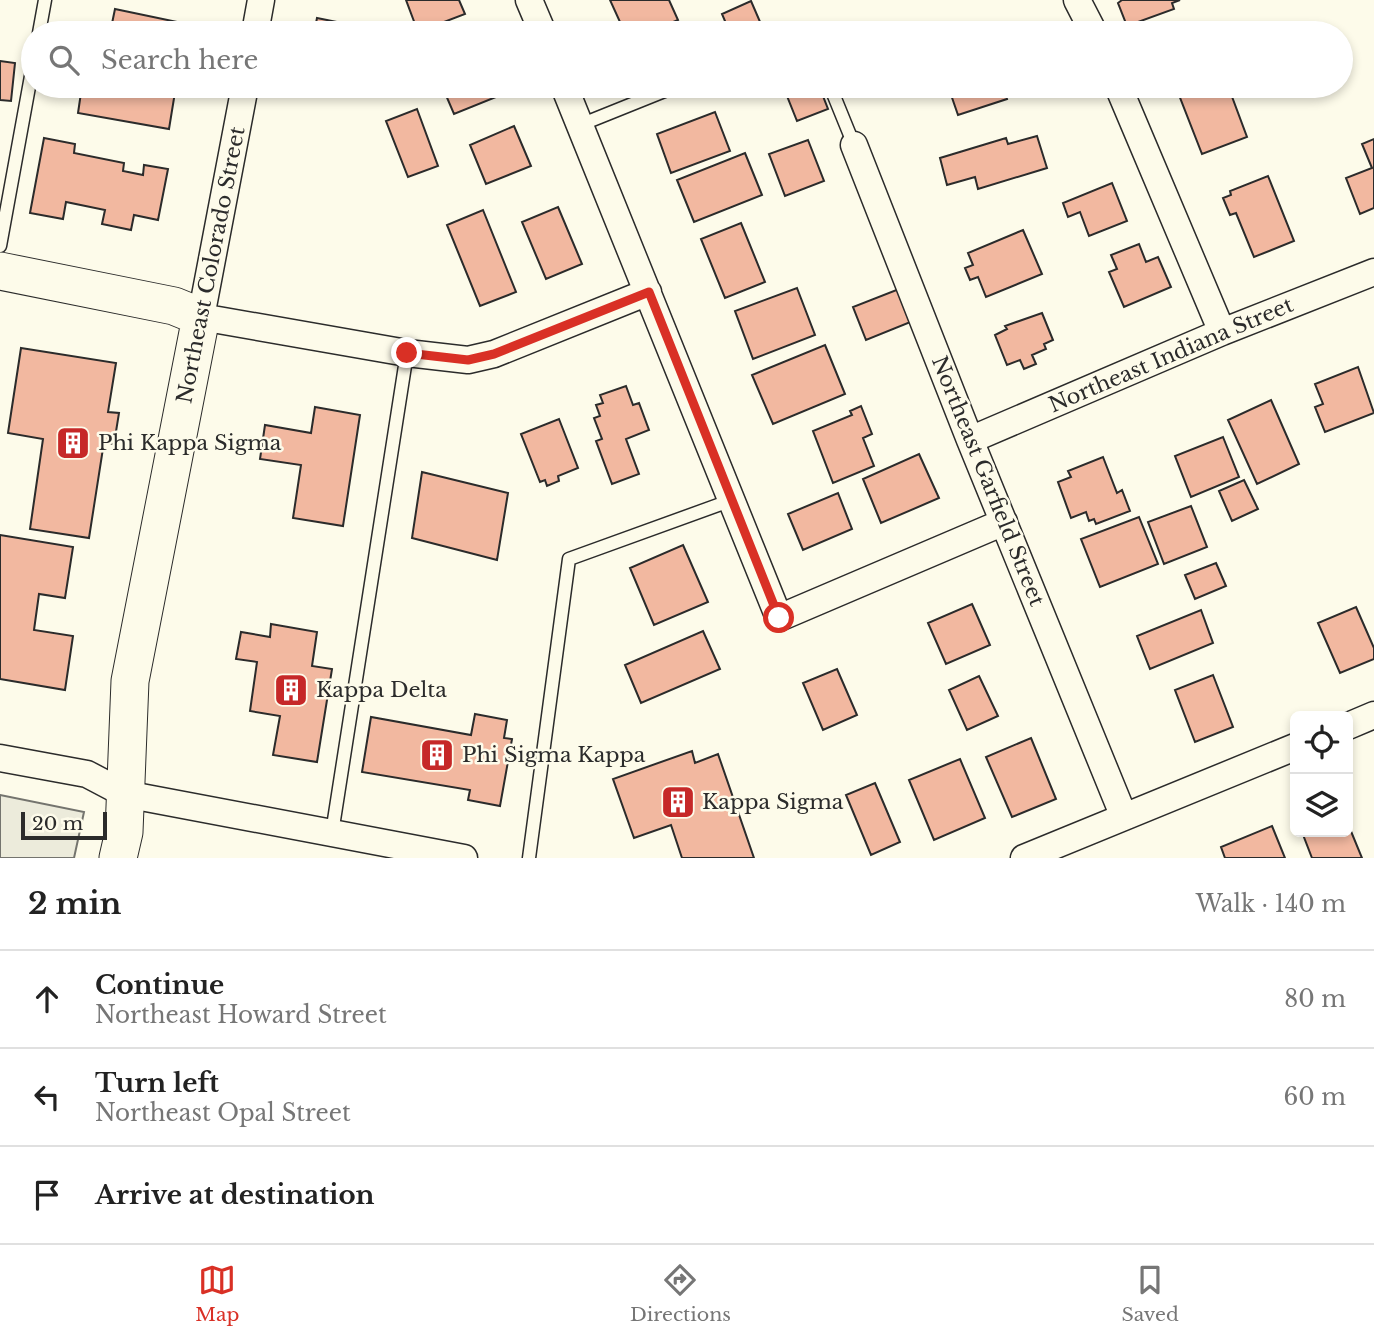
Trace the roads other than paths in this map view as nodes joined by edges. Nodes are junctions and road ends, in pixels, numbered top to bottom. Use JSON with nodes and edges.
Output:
{"nodes":[{"id":1,"x":45,"y":0,"type":"edge"},
{"id":2,"x":261,"y":0,"type":"edge"},
{"id":3,"x":529,"y":0,"type":"edge"},
{"id":4,"x":1077,"y":0,"type":"edge"},
{"id":5,"x":41,"y":21,"type":"edge"},
{"id":6,"x":257,"y":21,"type":"edge"},
{"id":7,"x":538,"y":21,"type":"edge"},
{"id":8,"x":1088,"y":21,"type":"edge"},
{"id":9,"x":27,"y":98,"type":"edge"},
{"id":10,"x":243,"y":98,"type":"edge"},
{"id":11,"x":569,"y":98,"type":"edge"},
{"id":12,"x":647,"y":98,"type":"edge"},
{"id":13,"x":835,"y":98,"type":"edge"},
{"id":14,"x":1123,"y":98,"type":"edge"},
{"id":15,"x":580,"y":125,"type":"junction"},
{"id":16,"x":854,"y":145,"type":"joint"},
{"id":17,"x":0,"y":246,"type":"edge"},
{"id":18,"x":0,"y":271,"type":"edge"},
{"id":19,"x":1374,"y":272,"type":"edge"},
{"id":20,"x":649,"y":292,"type":"junction"},
{"id":21,"x":201,"y":317,"type":"junction"},
{"id":22,"x":1222,"y":332,"type":"junction"},
{"id":23,"x":407,"y":353,"type":"junction"},
{"id":24,"x":970,"y":440,"type":"junction"},
{"id":25,"x":732,"y":500,"type":"junction"},
{"id":26,"x":1004,"y":522,"type":"junction"},
{"id":27,"x":1374,"y":716,"type":"edge"},
{"id":28,"x":1353,"y":724,"type":"edge"},
{"id":29,"x":1290,"y":749,"type":"edge"},
{"id":30,"x":0,"y":758,"type":"edge"},
{"id":31,"x":125,"y":794,"type":"junction"},
{"id":32,"x":1124,"y":817,"type":"junction"},
{"id":33,"x":332,"y":833,"type":"junction"},
{"id":34,"x":118,"y":858,"type":"edge"},
{"id":35,"x":464,"y":858,"type":"edge"},
{"id":36,"x":529,"y":858,"type":"edge"},
{"id":37,"x":1024,"y":858,"type":"edge"}],
"edges":[{"from":1,"to":5,"type":"lane"},
{"from":2,"to":6,"type":"street"},
{"from":3,"to":7,"type":"street"},
{"from":4,"to":8,"type":"street"},
{"from":9,"to":17,"type":"lane"},
{"from":10,"to":21,"type":"street","name":"Northeast Colorado Street"},
{"from":11,"to":15,"type":"street"},
{"from":12,"to":15,"type":"lane"},
{"from":13,"to":16,"type":"lane"},
{"from":14,"to":22,"type":"street"},
{"from":15,"to":20,"type":"street"},
{"from":16,"to":24,"type":"street","name":"Northeast Garfield Street"},
{"from":18,"to":21,"type":"street"},
{"from":19,"to":22,"type":"street","name":"Northeast Indiana Street"},
{"from":20,"to":23,"type":"street"},
{"from":20,"to":25,"type":"street"},
{"from":21,"to":23,"type":"street"},
{"from":21,"to":31,"type":"street","name":"Northeast Colorado Street"},
{"from":22,"to":24,"type":"street","name":"Northeast Indiana Street"},
{"from":23,"to":33,"type":"lane"},
{"from":24,"to":26,"type":"street","name":"Northeast Garfield Street"},
{"from":25,"to":26,"type":"street"},
{"from":25,"to":36,"type":"lane"},
{"from":26,"to":32,"type":"street","name":"Northeast Garfield Street"},
{"from":27,"to":28,"type":"street"},
{"from":29,"to":32,"type":"street"},
{"from":30,"to":31,"type":"street"},
{"from":31,"to":33,"type":"street"},
{"from":31,"to":34,"type":"street","name":"Northeast Colorado Street"},
{"from":32,"to":37,"type":"street"},
{"from":33,"to":35,"type":"street"}]}
